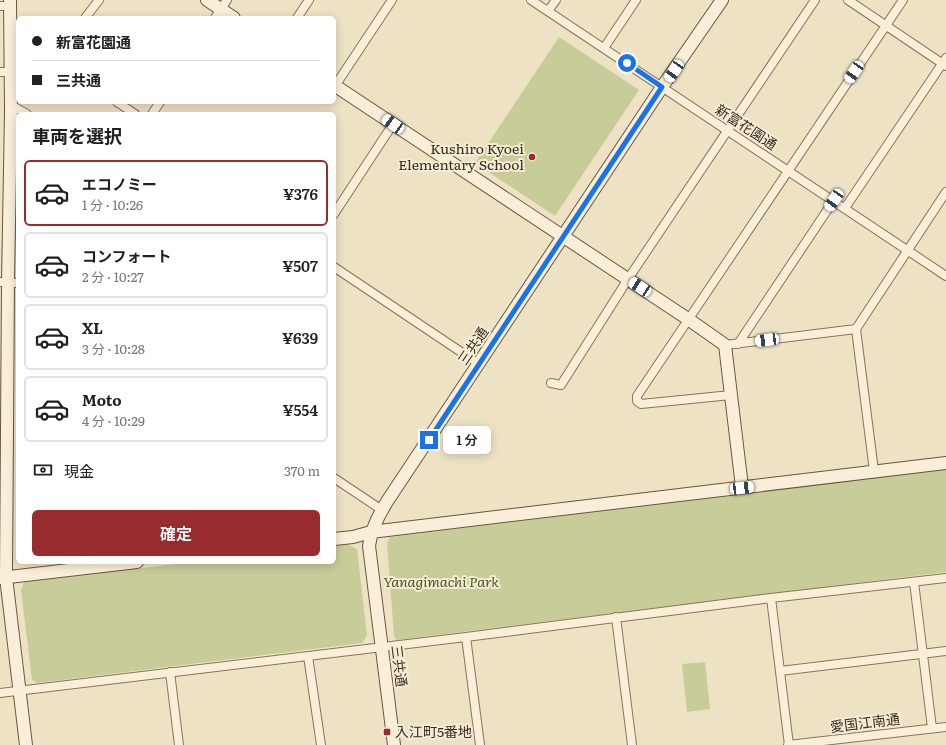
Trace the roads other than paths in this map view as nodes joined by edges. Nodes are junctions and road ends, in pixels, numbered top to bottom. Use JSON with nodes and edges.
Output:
{"nodes":[{"id":1,"x":99,"y":0,"type":"edge"},
{"id":2,"x":207,"y":0,"type":"edge"},
{"id":3,"x":309,"y":0,"type":"edge"},
{"id":4,"x":392,"y":0,"type":"edge"},
{"id":5,"x":531,"y":0,"type":"edge"},
{"id":6,"x":556,"y":0,"type":"edge"},
{"id":7,"x":636,"y":0,"type":"edge"},
{"id":8,"x":722,"y":0,"type":"edge"},
{"id":9,"x":815,"y":0,"type":"edge"},
{"id":10,"x":848,"y":0,"type":"edge"},
{"id":11,"x":903,"y":0,"type":"edge"},
{"id":12,"x":7,"y":4,"type":"edge"},
{"id":13,"x":221,"y":9,"type":"edge"},
{"id":14,"x":548,"y":11,"type":"junction"},
{"id":15,"x":87,"y":16,"type":"edge"},
{"id":16,"x":231,"y":16,"type":"edge"},
{"id":17,"x":298,"y":16,"type":"edge"},
{"id":18,"x":885,"y":26,"type":"junction"},
{"id":19,"x":604,"y":48,"type":"junction"},
{"id":20,"x":945,"y":62,"type":"edge"},
{"id":21,"x":5,"y":72,"type":"edge"},
{"id":22,"x":336,"y":83,"type":"edge"},
{"id":23,"x":336,"y":87,"type":"edge"},
{"id":24,"x":662,"y":87,"type":"junction"},
{"id":25,"x":13,"y":97,"type":"edge"},
{"id":26,"x":19,"y":104,"type":"edge"},
{"id":27,"x":120,"y":104,"type":"edge"},
{"id":28,"x":25,"y":112,"type":"edge"},
{"id":29,"x":132,"y":112,"type":"edge"},
{"id":30,"x":393,"y":124,"type":"junction"},
{"id":31,"x":727,"y":130,"type":"junction"},
{"id":32,"x":789,"y":170,"type":"junction"},
{"id":33,"x":946,"y":192,"type":"edge"},
{"id":34,"x":834,"y":200,"type":"junction"},
{"id":35,"x":845,"y":208,"type":"junction"},
{"id":36,"x":336,"y":211,"type":"edge"},
{"id":37,"x":563,"y":237,"type":"junction"},
{"id":38,"x":908,"y":250,"type":"junction"},
{"id":39,"x":336,"y":268,"type":"edge"},
{"id":40,"x":946,"y":276,"type":"edge"},
{"id":41,"x":628,"y":279,"type":"junction"},
{"id":42,"x":9,"y":283,"type":"edge"},
{"id":43,"x":688,"y":319,"type":"junction"},
{"id":44,"x":856,"y":329,"type":"junction"},
{"id":45,"x":738,"y":344,"type":"junction"},
{"id":46,"x":725,"y":345,"type":"junction"},
{"id":47,"x":479,"y":364,"type":"junction"},
{"id":48,"x":4,"y":366,"type":"edge"},
{"id":49,"x":551,"y":383,"type":"dead end"},
{"id":50,"x":731,"y":395,"type":"junction"},
{"id":51,"x":946,"y":462,"type":"edge"},
{"id":52,"x":874,"y":472,"type":"junction"},
{"id":53,"x":336,"y":479,"type":"edge"},
{"id":54,"x":742,"y":488,"type":"junction"},
{"id":55,"x":382,"y":510,"type":"junction"},
{"id":56,"x":371,"y":532,"type":"junction"},
{"id":57,"x":336,"y":539,"type":"edge"},
{"id":58,"x":120,"y":564,"type":"edge"},
{"id":59,"x":3,"y":578,"type":"edge"},
{"id":60,"x":946,"y":578,"type":"edge"},
{"id":61,"x":914,"y":582,"type":"junction"},
{"id":62,"x":771,"y":598,"type":"junction"},
{"id":63,"x":616,"y":617,"type":"junction"},
{"id":64,"x":466,"y":637,"type":"junction"},
{"id":65,"x":381,"y":646,"type":"junction"},
{"id":66,"x":946,"y":651,"type":"edge"},
{"id":67,"x":923,"y":654,"type":"junction"},
{"id":68,"x":308,"y":656,"type":"junction"},
{"id":69,"x":780,"y":671,"type":"junction"},
{"id":70,"x":170,"y":672,"type":"junction"},
{"id":71,"x":19,"y":691,"type":"junction"},
{"id":72,"x":0,"y":693,"type":"edge"},
{"id":73,"x":946,"y":726,"type":"edge"},
{"id":74,"x":932,"y":728,"type":"junction"},
{"id":75,"x":26,"y":745,"type":"edge"},
{"id":76,"x":179,"y":745,"type":"edge"},
{"id":77,"x":321,"y":745,"type":"edge"},
{"id":78,"x":394,"y":745,"type":"edge"},
{"id":79,"x":480,"y":745,"type":"edge"},
{"id":80,"x":632,"y":745,"type":"edge"},
{"id":81,"x":789,"y":745,"type":"edge"}],
"edges":[{"from":1,"to":15,"type":"street"},
{"from":2,"to":13,"type":"street"},
{"from":3,"to":17,"type":"street"},
{"from":4,"to":22,"type":"street"},
{"from":5,"to":14,"type":"street","name":"新富花園通"},
{"from":6,"to":14,"type":"street"},
{"from":7,"to":19,"type":"street"},
{"from":8,"to":24,"type":"street","name":"三共通"},
{"from":9,"to":31,"type":"street"},
{"from":10,"to":18,"type":"street"},
{"from":11,"to":18,"type":"street"},
{"from":12,"to":21,"type":"street"},
{"from":13,"to":16,"type":"street"},
{"from":14,"to":19,"type":"street","name":"新富花園通"},
{"from":18,"to":20,"type":"street"},
{"from":18,"to":32,"type":"street"},
{"from":19,"to":24,"type":"street","name":"新富花園通"},
{"from":20,"to":35,"type":"street"},
{"from":21,"to":25,"type":"street"},
{"from":23,"to":30,"type":"street"},
{"from":24,"to":31,"type":"street","name":"新富花園通"},
{"from":24,"to":37,"type":"street","name":"三共通"},
{"from":25,"to":42,"type":"street"},
{"from":26,"to":28,"type":"street"},
{"from":27,"to":29,"type":"street"},
{"from":30,"to":36,"type":"street"},
{"from":30,"to":37,"type":"street"},
{"from":31,"to":32,"type":"street","name":"新富花園通"},
{"from":31,"to":41,"type":"street"},
{"from":32,"to":34,"type":"street","name":"新富花園通"},
{"from":32,"to":43,"type":"street"},
{"from":33,"to":38,"type":"street"},
{"from":34,"to":35,"type":"street","name":"新富花園通"},
{"from":34,"to":45,"type":"street"},
{"from":35,"to":38,"type":"street","name":"新富花園通"},
{"from":37,"to":41,"type":"street"},
{"from":37,"to":47,"type":"street","name":"三共通"},
{"from":38,"to":40,"type":"street","name":"新富花園通"},
{"from":38,"to":44,"type":"street"},
{"from":39,"to":47,"type":"street"},
{"from":41,"to":43,"type":"street"},
{"from":41,"to":49,"type":"street"},
{"from":42,"to":48,"type":"street"},
{"from":43,"to":46,"type":"street"},
{"from":43,"to":50,"type":"street"},
{"from":44,"to":45,"type":"street"},
{"from":44,"to":52,"type":"street"},
{"from":45,"to":46,"type":"street"},
{"from":46,"to":50,"type":"street"},
{"from":47,"to":55,"type":"street","name":"三共通"},
{"from":48,"to":59,"type":"street"},
{"from":50,"to":54,"type":"street"},
{"from":51,"to":52,"type":"street"},
{"from":52,"to":54,"type":"street"},
{"from":53,"to":55,"type":"street"},
{"from":54,"to":56,"type":"street"},
{"from":55,"to":56,"type":"street","name":"三共通"},
{"from":56,"to":57,"type":"street"},
{"from":56,"to":65,"type":"street","name":"三共通"},
{"from":58,"to":59,"type":"street"},
{"from":59,"to":71,"type":"street"},
{"from":60,"to":61,"type":"street"},
{"from":61,"to":62,"type":"street"},
{"from":61,"to":67,"type":"street"},
{"from":62,"to":63,"type":"street"},
{"from":62,"to":69,"type":"street"},
{"from":63,"to":64,"type":"street"},
{"from":63,"to":80,"type":"street"},
{"from":64,"to":65,"type":"street"},
{"from":64,"to":79,"type":"street"},
{"from":65,"to":68,"type":"street"},
{"from":65,"to":78,"type":"street","name":"三共通"},
{"from":66,"to":67,"type":"street"},
{"from":67,"to":69,"type":"street"},
{"from":67,"to":74,"type":"street"},
{"from":68,"to":70,"type":"street"},
{"from":68,"to":77,"type":"street"},
{"from":69,"to":81,"type":"street"},
{"from":70,"to":71,"type":"street"},
{"from":70,"to":76,"type":"street"},
{"from":71,"to":72,"type":"street"},
{"from":71,"to":75,"type":"street"},
{"from":73,"to":74,"type":"street","name":"愛国江南通"},
{"from":74,"to":81,"type":"street","name":"愛国江南通"}]}
